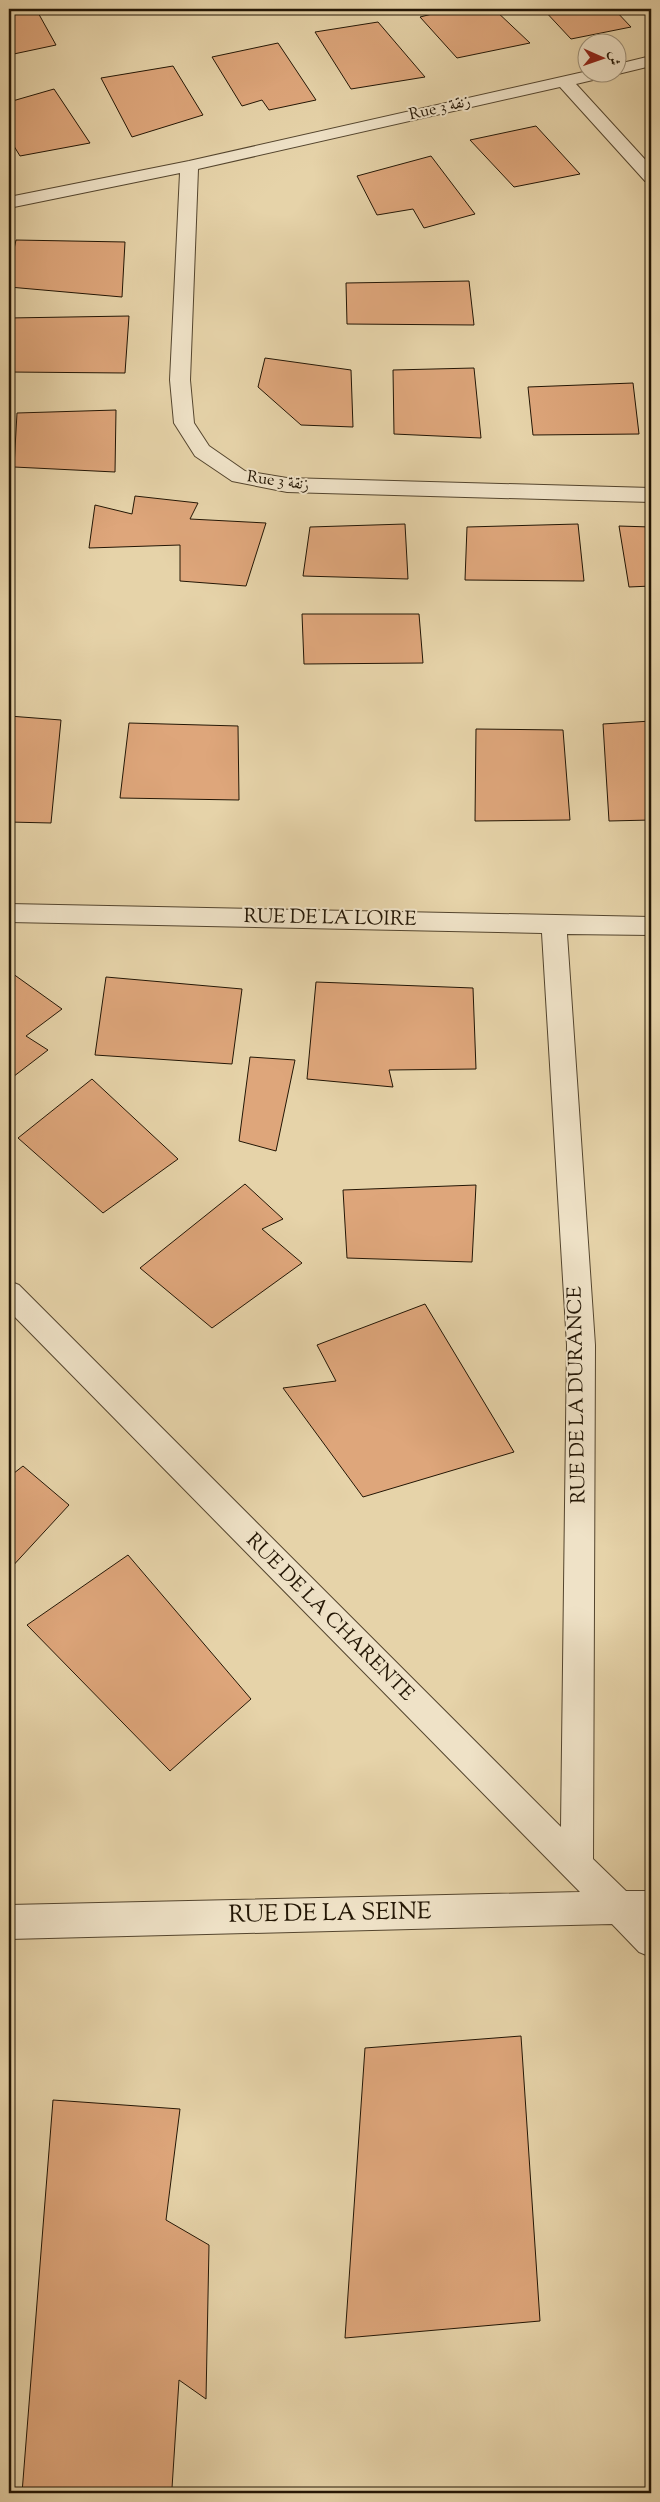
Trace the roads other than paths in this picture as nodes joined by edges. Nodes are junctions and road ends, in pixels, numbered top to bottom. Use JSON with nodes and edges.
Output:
{"nodes":[{"id":1,"x":651,"y":61,"type":"edge"},
{"id":2,"x":628,"y":67,"type":"edge"},
{"id":3,"x":578,"y":79,"type":"edge"},
{"id":4,"x":565,"y":82,"type":"junction"},
{"id":5,"x":189,"y":166,"type":"junction"},
{"id":6,"x":651,"y":177,"type":"edge"},
{"id":7,"x":9,"y":203,"type":"edge"},
{"id":8,"x":651,"y":495,"type":"edge"},
{"id":9,"x":9,"y":913,"type":"edge"},
{"id":10,"x":554,"y":924,"type":"junction"},
{"id":11,"x":651,"y":926,"type":"edge"},
{"id":12,"x":9,"y":1294,"type":"edge"},
{"id":13,"x":577,"y":1867,"type":"junction"},
{"id":14,"x":651,"y":1907,"type":"edge"},
{"id":15,"x":617,"y":1908,"type":"junction"},
{"id":16,"x":9,"y":1922,"type":"edge"},
{"id":17,"x":651,"y":1940,"type":"edge"}],
"edges":[{"from":1,"to":2,"type":"street"},
{"from":3,"to":4,"type":"street","name":"Rue 3 زنقة"},
{"from":4,"to":5,"type":"street","name":"Rue 3 زنقة"},
{"from":4,"to":6,"type":"street"},
{"from":5,"to":7,"type":"street","name":"Rue 3 زنقة"},
{"from":5,"to":8,"type":"street","name":"Rue 3 زنقة"},
{"from":9,"to":10,"type":"street","name":"RUE DE LA LOIRE"},
{"from":10,"to":11,"type":"street","name":"RUE DE LA LOIRE"},
{"from":10,"to":13,"type":"street","name":"RUE DE LA DURANCE"},
{"from":12,"to":13,"type":"street","name":"RUE DE LA CHARENTE"},
{"from":13,"to":15,"type":"street","name":"RUE DE LA CHARENTE"},
{"from":14,"to":15,"type":"street","name":"RUE DE LA SEINE"},
{"from":15,"to":16,"type":"street","name":"RUE DE LA SEINE"},
{"from":15,"to":17,"type":"street","name":"RUE DE LA CHARENTE"}]}
